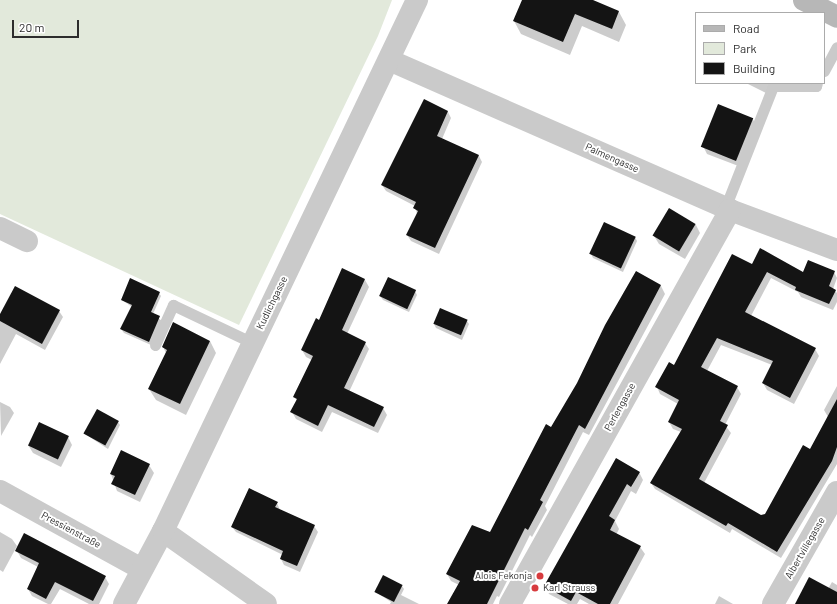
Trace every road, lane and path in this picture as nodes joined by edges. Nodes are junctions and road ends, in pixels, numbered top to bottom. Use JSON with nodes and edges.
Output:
{"nodes":[{"id":1,"x":417,"y":0,"type":"edge"},
{"id":2,"x":804,"y":0,"type":"edge"},
{"id":3,"x":837,"y":17,"type":"edge"},
{"id":4,"x":837,"y":47,"type":"edge"},
{"id":5,"x":389,"y":60,"type":"junction"},
{"id":6,"x":825,"y":69,"type":"edge"},
{"id":7,"x":817,"y":84,"type":"edge"},
{"id":8,"x":727,"y":209,"type":"junction"},
{"id":9,"x":0,"y":228,"type":"edge"},
{"id":10,"x":27,"y":241,"type":"dead end"},
{"id":11,"x":837,"y":250,"type":"edge"},
{"id":12,"x":253,"y":343,"type":"junction"},
{"id":13,"x":155,"y":344,"type":"dead end"},
{"id":14,"x":0,"y":491,"type":"edge"},
{"id":15,"x":837,"y":492,"type":"edge"},
{"id":16,"x":162,"y":531,"type":"junction"},
{"id":17,"x":142,"y":568,"type":"junction"},
{"id":18,"x":124,"y":604,"type":"edge"},
{"id":19,"x":266,"y":604,"type":"edge"},
{"id":20,"x":510,"y":604,"type":"edge"},
{"id":21,"x":774,"y":604,"type":"edge"}],
"edges":[{"from":1,"to":5,"type":"street","name":"Kudlichgasse"},
{"from":2,"to":3,"type":"main road"},
{"from":4,"to":6,"type":"lane"},
{"from":5,"to":8,"type":"street","name":"Palmengasse"},
{"from":5,"to":12,"type":"street","name":"Kudlichgasse"},
{"from":7,"to":8,"type":"lane"},
{"from":8,"to":11,"type":"street","name":"Palmengasse"},
{"from":8,"to":20,"type":"street","name":"Perlengasse"},
{"from":9,"to":10,"type":"street"},
{"from":12,"to":13,"type":"lane"},
{"from":12,"to":16,"type":"street","name":"Kudlichgasse"},
{"from":14,"to":17,"type":"street","name":"Pressienstraße"},
{"from":15,"to":21,"type":"street","name":"Albertvillegasse"},
{"from":16,"to":17,"type":"street","name":"Kudlichgasse"},
{"from":16,"to":19,"type":"street"},
{"from":17,"to":18,"type":"street","name":"Kudlichgasse"}]}
